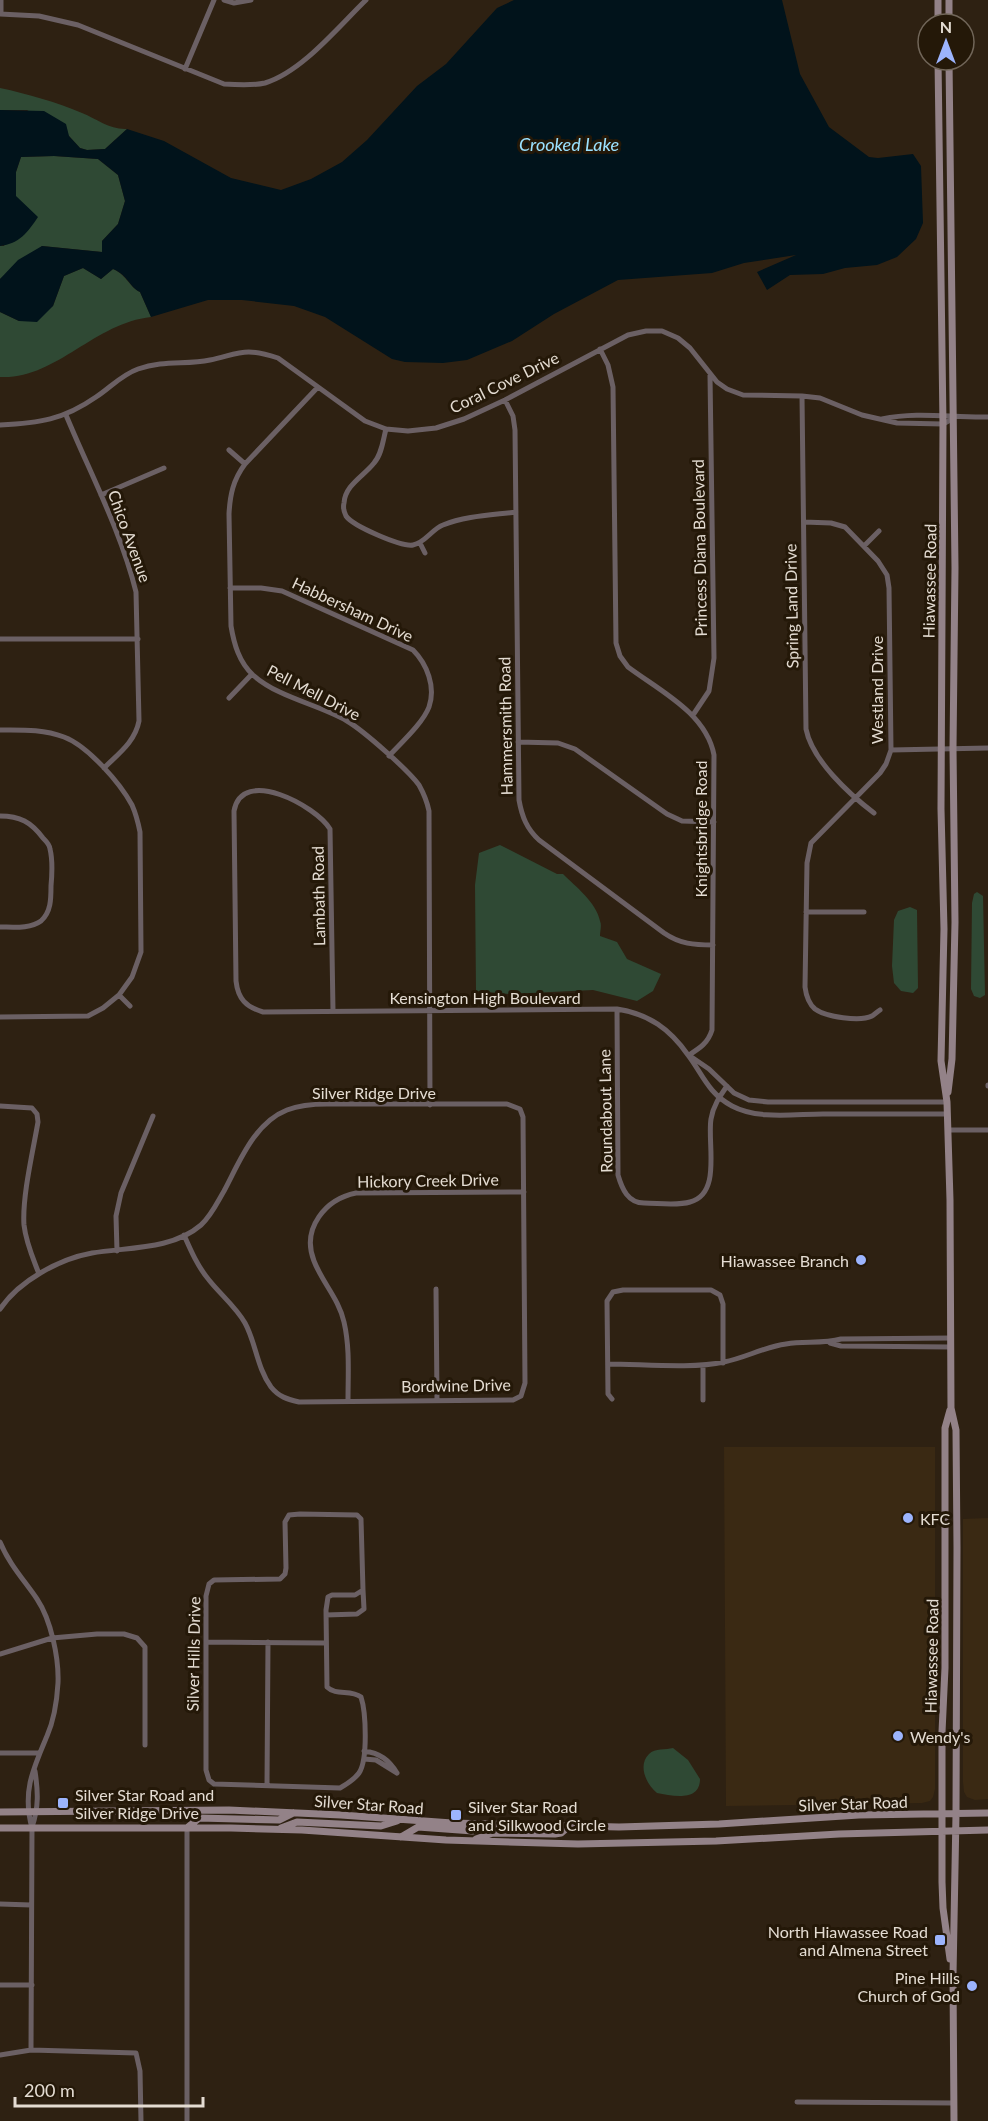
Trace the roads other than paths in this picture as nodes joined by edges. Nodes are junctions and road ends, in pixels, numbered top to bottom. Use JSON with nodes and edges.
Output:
{"nodes":[{"id":1,"x":1,"y":0,"type":"edge"},
{"id":2,"x":214,"y":0,"type":"edge"},
{"id":3,"x":224,"y":0,"type":"edge"},
{"id":4,"x":251,"y":0,"type":"edge"},
{"id":5,"x":366,"y":0,"type":"edge"},
{"id":6,"x":938,"y":1,"type":"edge"},
{"id":7,"x":949,"y":1,"type":"edge"},
{"id":8,"x":1,"y":14,"type":"edge"},
{"id":9,"x":185,"y":69,"type":"junction"},
{"id":10,"x":938,"y":72,"type":"edge"},
{"id":11,"x":950,"y":72,"type":"edge"},
{"id":12,"x":941,"y":285,"type":"junction"},
{"id":13,"x":952,"y":285,"type":"junction"},
{"id":14,"x":600,"y":349,"type":"junction"},
{"id":15,"x":710,"y":375,"type":"junction"},
{"id":16,"x":318,"y":387,"type":"junction"},
{"id":17,"x":802,"y":396,"type":"junction"},
{"id":18,"x":505,"y":400,"type":"junction"},
{"id":19,"x":66,"y":415,"type":"junction"},
{"id":20,"x":942,"y":415,"type":"junction"},
{"id":21,"x":988,"y":417,"type":"edge"},
{"id":22,"x":954,"y":418,"type":"junction"},
{"id":23,"x":880,"y":420,"type":"junction"},
{"id":24,"x":943,"y":424,"type":"junction"},
{"id":25,"x":0,"y":425,"type":"edge"},
{"id":26,"x":386,"y":429,"type":"junction"},
{"id":27,"x":230,"y":450,"type":"dead end"},
{"id":28,"x":245,"y":464,"type":"junction"},
{"id":29,"x":164,"y":468,"type":"dead end"},
{"id":30,"x":101,"y":495,"type":"junction"},
{"id":31,"x":516,"y":512,"type":"junction"},
{"id":32,"x":804,"y":522,"type":"junction"},
{"id":33,"x":879,"y":531,"type":"dead end"},
{"id":34,"x":420,"y":543,"type":"junction"},
{"id":35,"x":864,"y":546,"type":"junction"},
{"id":36,"x":425,"y":553,"type":"dead end"},
{"id":37,"x":230,"y":588,"type":"junction"},
{"id":38,"x":0,"y":639,"type":"edge"},
{"id":39,"x":138,"y":639,"type":"junction"},
{"id":40,"x":252,"y":674,"type":"junction"},
{"id":41,"x":229,"y":698,"type":"dead end"},
{"id":42,"x":693,"y":715,"type":"junction"},
{"id":43,"x":0,"y":730,"type":"edge"},
{"id":44,"x":518,"y":742,"type":"junction"},
{"id":45,"x":953,"y":748,"type":"junction"},
{"id":46,"x":988,"y":748,"type":"edge"},
{"id":47,"x":941,"y":749,"type":"junction"},
{"id":48,"x":891,"y":750,"type":"junction"},
{"id":49,"x":389,"y":756,"type":"junction"},
{"id":50,"x":104,"y":768,"type":"junction"},
{"id":51,"x":855,"y":798,"type":"junction"},
{"id":52,"x":874,"y":813,"type":"dead end"},
{"id":53,"x":0,"y":816,"type":"edge"},
{"id":54,"x":714,"y":822,"type":"junction"},
{"id":55,"x":806,"y":912,"type":"junction"},
{"id":56,"x":864,"y":912,"type":"dead end"},
{"id":57,"x":0,"y":927,"type":"edge"},
{"id":58,"x":713,"y":945,"type":"junction"},
{"id":59,"x":119,"y":995,"type":"junction"},
{"id":60,"x":130,"y":1006,"type":"dead end"},
{"id":61,"x":617,"y":1009,"type":"junction"},
{"id":62,"x":880,"y":1010,"type":"dead end"},
{"id":63,"x":333,"y":1011,"type":"junction"},
{"id":64,"x":430,"y":1011,"type":"junction"},
{"id":65,"x":264,"y":1012,"type":"joint"},
{"id":66,"x":0,"y":1017,"type":"edge"},
{"id":67,"x":689,"y":1056,"type":"junction"},
{"id":68,"x":727,"y":1086,"type":"junction"},
{"id":69,"x":719,"y":1097,"type":"junction"},
{"id":70,"x":947,"y":1102,"type":"junction"},
{"id":71,"x":507,"y":1104,"type":"joint"},
{"id":72,"x":430,"y":1105,"type":"junction"},
{"id":73,"x":0,"y":1106,"type":"edge"},
{"id":74,"x":947,"y":1114,"type":"junction"},
{"id":75,"x":153,"y":1116,"type":"dead end"},
{"id":76,"x":948,"y":1130,"type":"junction"},
{"id":77,"x":988,"y":1130,"type":"edge"},
{"id":78,"x":524,"y":1192,"type":"junction"},
{"id":79,"x":184,"y":1235,"type":"junction"},
{"id":80,"x":117,"y":1251,"type":"junction"},
{"id":81,"x":39,"y":1274,"type":"junction"},
{"id":82,"x":436,"y":1289,"type":"dead end"},
{"id":83,"x":0,"y":1308,"type":"edge"},
{"id":84,"x":951,"y":1338,"type":"junction"},
{"id":85,"x":829,"y":1342,"type":"junction"},
{"id":86,"x":951,"y":1347,"type":"junction"},
{"id":87,"x":723,"y":1363,"type":"junction"},
{"id":88,"x":608,"y":1364,"type":"junction"},
{"id":89,"x":703,"y":1365,"type":"junction"},
{"id":90,"x":612,"y":1399,"type":"dead end"},
{"id":91,"x":348,"y":1400,"type":"junction"},
{"id":92,"x":437,"y":1400,"type":"junction"},
{"id":93,"x":703,"y":1400,"type":"dead end"},
{"id":94,"x":951,"y":1408,"type":"junction"},
{"id":95,"x":0,"y":1542,"type":"edge"},
{"id":96,"x":3,"y":1557,"type":"edge"},
{"id":97,"x":363,"y":1590,"type":"junction"},
{"id":98,"x":326,"y":1615,"type":"junction"},
{"id":99,"x":52,"y":1638,"type":"junction"},
{"id":100,"x":206,"y":1642,"type":"junction"},
{"id":101,"x":268,"y":1642,"type":"junction"},
{"id":102,"x":326,"y":1643,"type":"junction"},
{"id":103,"x":0,"y":1654,"type":"edge"},
{"id":104,"x":145,"y":1745,"type":"dead end"},
{"id":105,"x":364,"y":1751,"type":"junction"},
{"id":106,"x":0,"y":1753,"type":"edge"},
{"id":107,"x":39,"y":1753,"type":"junction"},
{"id":108,"x":364,"y":1759,"type":"junction"},
{"id":109,"x":34,"y":1766,"type":"junction"},
{"id":110,"x":267,"y":1786,"type":"junction"},
{"id":111,"x":0,"y":1812,"type":"edge"},
{"id":112,"x":27,"y":1812,"type":"junction"},
{"id":113,"x":37,"y":1812,"type":"junction"},
{"id":114,"x":296,"y":1812,"type":"junction"},
{"id":115,"x":988,"y":1813,"type":"edge"},
{"id":116,"x":943,"y":1814,"type":"junction"},
{"id":117,"x":957,"y":1814,"type":"junction"},
{"id":118,"x":401,"y":1820,"type":"junction"},
{"id":119,"x":495,"y":1824,"type":"junction"},
{"id":120,"x":570,"y":1826,"type":"junction"},
{"id":121,"x":0,"y":1828,"type":"edge"},
{"id":122,"x":32,"y":1828,"type":"junction"},
{"id":123,"x":187,"y":1828,"type":"junction"},
{"id":124,"x":276,"y":1830,"type":"junction"},
{"id":125,"x":942,"y":1830,"type":"junction"},
{"id":126,"x":956,"y":1830,"type":"junction"},
{"id":127,"x":988,"y":1830,"type":"edge"},
{"id":128,"x":401,"y":1837,"type":"junction"},
{"id":129,"x":471,"y":1841,"type":"junction"},
{"id":130,"x":0,"y":1904,"type":"edge"},
{"id":131,"x":31,"y":1905,"type":"junction"},
{"id":132,"x":953,"y":1976,"type":"junction"},
{"id":133,"x":0,"y":1985,"type":"edge"},
{"id":134,"x":32,"y":1985,"type":"junction"},
{"id":135,"x":31,"y":2050,"type":"junction"},
{"id":136,"x":0,"y":2055,"type":"edge"},
{"id":137,"x":797,"y":2102,"type":"dead end"},
{"id":138,"x":954,"y":2103,"type":"junction"},
{"id":139,"x":141,"y":2121,"type":"edge"},
{"id":140,"x":187,"y":2121,"type":"edge"},
{"id":141,"x":954,"y":2121,"type":"edge"}],
"edges":[{"from":1,"to":8,"type":"street"},
{"from":2,"to":9,"type":"street"},
{"from":3,"to":4,"type":"street"},
{"from":5,"to":9,"type":"street"},
{"from":6,"to":7,"type":"street"},
{"from":8,"to":9,"type":"street"},
{"from":10,"to":12,"type":"street","name":"Hiawassee Road"},
{"from":11,"to":13,"type":"street","name":"Hiawassee Road"},
{"from":12,"to":13,"type":"street"},
{"from":12,"to":20,"type":"street","name":"Hiawassee Road"},
{"from":13,"to":22,"type":"street","name":"Hiawassee Road"},
{"from":14,"to":15,"type":"street","name":"Coral Cove Drive"},
{"from":14,"to":18,"type":"street","name":"Coral Cove Drive"},
{"from":14,"to":42,"type":"street","name":"Knightsbridge Road"},
{"from":15,"to":17,"type":"street","name":"Coral Cove Drive"},
{"from":15,"to":42,"type":"street","name":"Princess Diana Boulevard"},
{"from":16,"to":19,"type":"street","name":"Coral Cove Drive"},
{"from":16,"to":26,"type":"street","name":"Coral Cove Drive"},
{"from":16,"to":28,"type":"street","name":"Pell Mell Drive"},
{"from":17,"to":23,"type":"street","name":"Coral Cove Drive"},
{"from":17,"to":32,"type":"street","name":"Spring Land Drive"},
{"from":18,"to":26,"type":"street","name":"Coral Cove Drive"},
{"from":18,"to":31,"type":"street","name":"Hammersmith Road"},
{"from":19,"to":25,"type":"street","name":"Coral Cove Drive"},
{"from":19,"to":30,"type":"street","name":"Chico Avenue"},
{"from":20,"to":22,"type":"street","name":"Coral Cove Drive"},
{"from":20,"to":23,"type":"street","name":"Coral Cove Drive"},
{"from":20,"to":24,"type":"street","name":"Hiawassee Road"},
{"from":21,"to":22,"type":"street"},
{"from":22,"to":24,"type":"street","name":"Coral Cove Drive"},
{"from":22,"to":45,"type":"street","name":"Hiawassee Road"},
{"from":23,"to":24,"type":"street","name":"Coral Cove Drive"},
{"from":24,"to":47,"type":"street","name":"Hiawassee Road"},
{"from":26,"to":34,"type":"street"},
{"from":27,"to":28,"type":"street"},
{"from":28,"to":37,"type":"street","name":"Pell Mell Drive"},
{"from":29,"to":30,"type":"street"},
{"from":30,"to":39,"type":"street","name":"Chico Avenue"},
{"from":31,"to":34,"type":"street"},
{"from":31,"to":44,"type":"street","name":"Hammersmith Road"},
{"from":32,"to":35,"type":"street","name":"Westland Drive"},
{"from":32,"to":51,"type":"street","name":"Spring Land Drive"},
{"from":33,"to":35,"type":"street"},
{"from":34,"to":36,"type":"street"},
{"from":35,"to":48,"type":"street","name":"Westland Drive"},
{"from":37,"to":40,"type":"street","name":"Pell Mell Drive"},
{"from":37,"to":49,"type":"street","name":"Habbersham Drive"},
{"from":38,"to":39,"type":"street"},
{"from":39,"to":50,"type":"street","name":"Chico Avenue"},
{"from":40,"to":41,"type":"street"},
{"from":40,"to":49,"type":"street","name":"Pell Mell Drive"},
{"from":42,"to":54,"type":"street","name":"Knightsbridge Road"},
{"from":43,"to":50,"type":"street"},
{"from":44,"to":54,"type":"street"},
{"from":44,"to":58,"type":"street","name":"Hammersmith Road"},
{"from":45,"to":46,"type":"street"},
{"from":45,"to":47,"type":"street"},
{"from":45,"to":70,"type":"street","name":"Hiawassee Road"},
{"from":47,"to":48,"type":"street"},
{"from":47,"to":70,"type":"street","name":"Hiawassee Road"},
{"from":48,"to":51,"type":"street","name":"Westland Drive"},
{"from":49,"to":64,"type":"street","name":"Pell Mell Drive"},
{"from":50,"to":59,"type":"street"},
{"from":51,"to":52,"type":"street","name":"Spring Land Drive"},
{"from":51,"to":55,"type":"street","name":"Westland Drive"},
{"from":53,"to":57,"type":"street"},
{"from":54,"to":58,"type":"street","name":"Knightsbridge Road"},
{"from":55,"to":56,"type":"street"},
{"from":55,"to":62,"type":"street","name":"Westland Drive"},
{"from":58,"to":67,"type":"street","name":"Knightsbridge Road"},
{"from":59,"to":60,"type":"street"},
{"from":59,"to":66,"type":"street"},
{"from":61,"to":64,"type":"street","name":"Kensington High Boulevard"},
{"from":61,"to":67,"type":"street","name":"Kensington High Boulevard"},
{"from":61,"to":69,"type":"street","name":"Roundabout Lane"},
{"from":63,"to":64,"type":"street","name":"Kensington High Boulevard"},
{"from":63,"to":65,"type":"street","name":"Kensington High Boulevard"},
{"from":63,"to":65,"type":"street","name":"Lambath Road"},
{"from":64,"to":72,"type":"street","name":"Pell Mell Drive"},
{"from":67,"to":68,"type":"street","name":"Kensington High Boulevard"},
{"from":67,"to":69,"type":"street","name":"Kensington High Boulevard"},
{"from":68,"to":69,"type":"street","name":"Roundabout Lane"},
{"from":68,"to":70,"type":"street","name":"Kensington High Boulevard"},
{"from":69,"to":74,"type":"street","name":"Kensington High Boulevard"},
{"from":70,"to":74,"type":"street","name":"Hiawassee Road"},
{"from":71,"to":72,"type":"street","name":"Silver Ridge Drive"},
{"from":71,"to":78,"type":"street","name":"Bordwine Drive"},
{"from":72,"to":79,"type":"street","name":"Silver Ridge Drive"},
{"from":73,"to":81,"type":"street"},
{"from":74,"to":76,"type":"street","name":"Hiawassee Road"},
{"from":75,"to":80,"type":"street"},
{"from":76,"to":77,"type":"street"},
{"from":76,"to":84,"type":"street","name":"Hiawassee Road"},
{"from":78,"to":91,"type":"street","name":"Hickory Creek Drive"},
{"from":78,"to":92,"type":"street","name":"Bordwine Drive"},
{"from":79,"to":80,"type":"street","name":"Silver Ridge Drive"},
{"from":79,"to":91,"type":"street","name":"Bordwine Drive"},
{"from":80,"to":81,"type":"street","name":"Silver Ridge Drive"},
{"from":81,"to":83,"type":"street","name":"Silver Ridge Drive"},
{"from":82,"to":92,"type":"street"},
{"from":84,"to":85,"type":"street"},
{"from":84,"to":86,"type":"street","name":"Hiawassee Road"},
{"from":85,"to":86,"type":"street"},
{"from":85,"to":87,"type":"street"},
{"from":86,"to":94,"type":"street","name":"Hiawassee Road"},
{"from":87,"to":88,"type":"street"},
{"from":87,"to":89,"type":"street"},
{"from":88,"to":89,"type":"street"},
{"from":88,"to":90,"type":"street"},
{"from":89,"to":93,"type":"street"},
{"from":91,"to":92,"type":"street","name":"Bordwine Drive"},
{"from":94,"to":116,"type":"street","name":"Hiawassee Road"},
{"from":94,"to":117,"type":"street","name":"Hiawassee Road"},
{"from":95,"to":96,"type":"street"},
{"from":96,"to":99,"type":"street"},
{"from":97,"to":98,"type":"street"},
{"from":97,"to":98,"type":"street"},
{"from":97,"to":100,"type":"street","name":"Silver Hills Drive"},
{"from":98,"to":102,"type":"street"},
{"from":99,"to":103,"type":"street"},
{"from":99,"to":104,"type":"street"},
{"from":99,"to":107,"type":"street"},
{"from":100,"to":101,"type":"street"},
{"from":100,"to":110,"type":"street","name":"Silver Hills Drive"},
{"from":101,"to":102,"type":"street"},
{"from":101,"to":110,"type":"street"},
{"from":102,"to":105,"type":"street"},
{"from":105,"to":108,"type":"street"},
{"from":105,"to":108,"type":"street"},
{"from":106,"to":107,"type":"street"},
{"from":107,"to":109,"type":"street"},
{"from":108,"to":110,"type":"street","name":"Silver Hills Drive"},
{"from":109,"to":112,"type":"street"},
{"from":109,"to":113,"type":"street"},
{"from":111,"to":112,"type":"street","name":"Silver Star Road"},
{"from":112,"to":113,"type":"street","name":"Silver Star Road"},
{"from":112,"to":122,"type":"street"},
{"from":113,"to":114,"type":"street","name":"Silver Star Road"},
{"from":113,"to":122,"type":"street"},
{"from":114,"to":118,"type":"street","name":"Silver Star Road"},
{"from":114,"to":123,"type":"street"},
{"from":115,"to":117,"type":"street","name":"Silver Star Road"},
{"from":116,"to":117,"type":"street","name":"Silver Star Road"},
{"from":116,"to":120,"type":"street","name":"Silver Star Road"},
{"from":116,"to":125,"type":"street","name":"Hiawassee Road"},
{"from":117,"to":126,"type":"street","name":"Hiawassee Road"},
{"from":118,"to":119,"type":"street","name":"Silver Star Road"},
{"from":118,"to":124,"type":"street"},
{"from":119,"to":120,"type":"street","name":"Silver Star Road"},
{"from":119,"to":128,"type":"street"},
{"from":120,"to":129,"type":"street"},
{"from":121,"to":122,"type":"street","name":"Silver Star Road"},
{"from":122,"to":123,"type":"street","name":"Silver Star Road"},
{"from":122,"to":131,"type":"street"},
{"from":123,"to":124,"type":"street","name":"Silver Star Road"},
{"from":123,"to":140,"type":"street"},
{"from":124,"to":128,"type":"street","name":"Silver Star Road"},
{"from":125,"to":126,"type":"street","name":"Silver Star Road"},
{"from":125,"to":129,"type":"street","name":"Silver Star Road"},
{"from":125,"to":132,"type":"street","name":"Hiawassee Road"},
{"from":126,"to":127,"type":"street","name":"Silver Star Road"},
{"from":126,"to":132,"type":"street","name":"Hiawassee Road"},
{"from":128,"to":129,"type":"street","name":"Silver Star Road"},
{"from":130,"to":131,"type":"street"},
{"from":131,"to":134,"type":"street"},
{"from":132,"to":138,"type":"street","name":"Hiawassee Road"},
{"from":133,"to":134,"type":"street"},
{"from":134,"to":135,"type":"street"},
{"from":135,"to":136,"type":"street"},
{"from":135,"to":139,"type":"street"},
{"from":137,"to":138,"type":"street"},
{"from":138,"to":141,"type":"street","name":"Hiawassee Road"}]}
